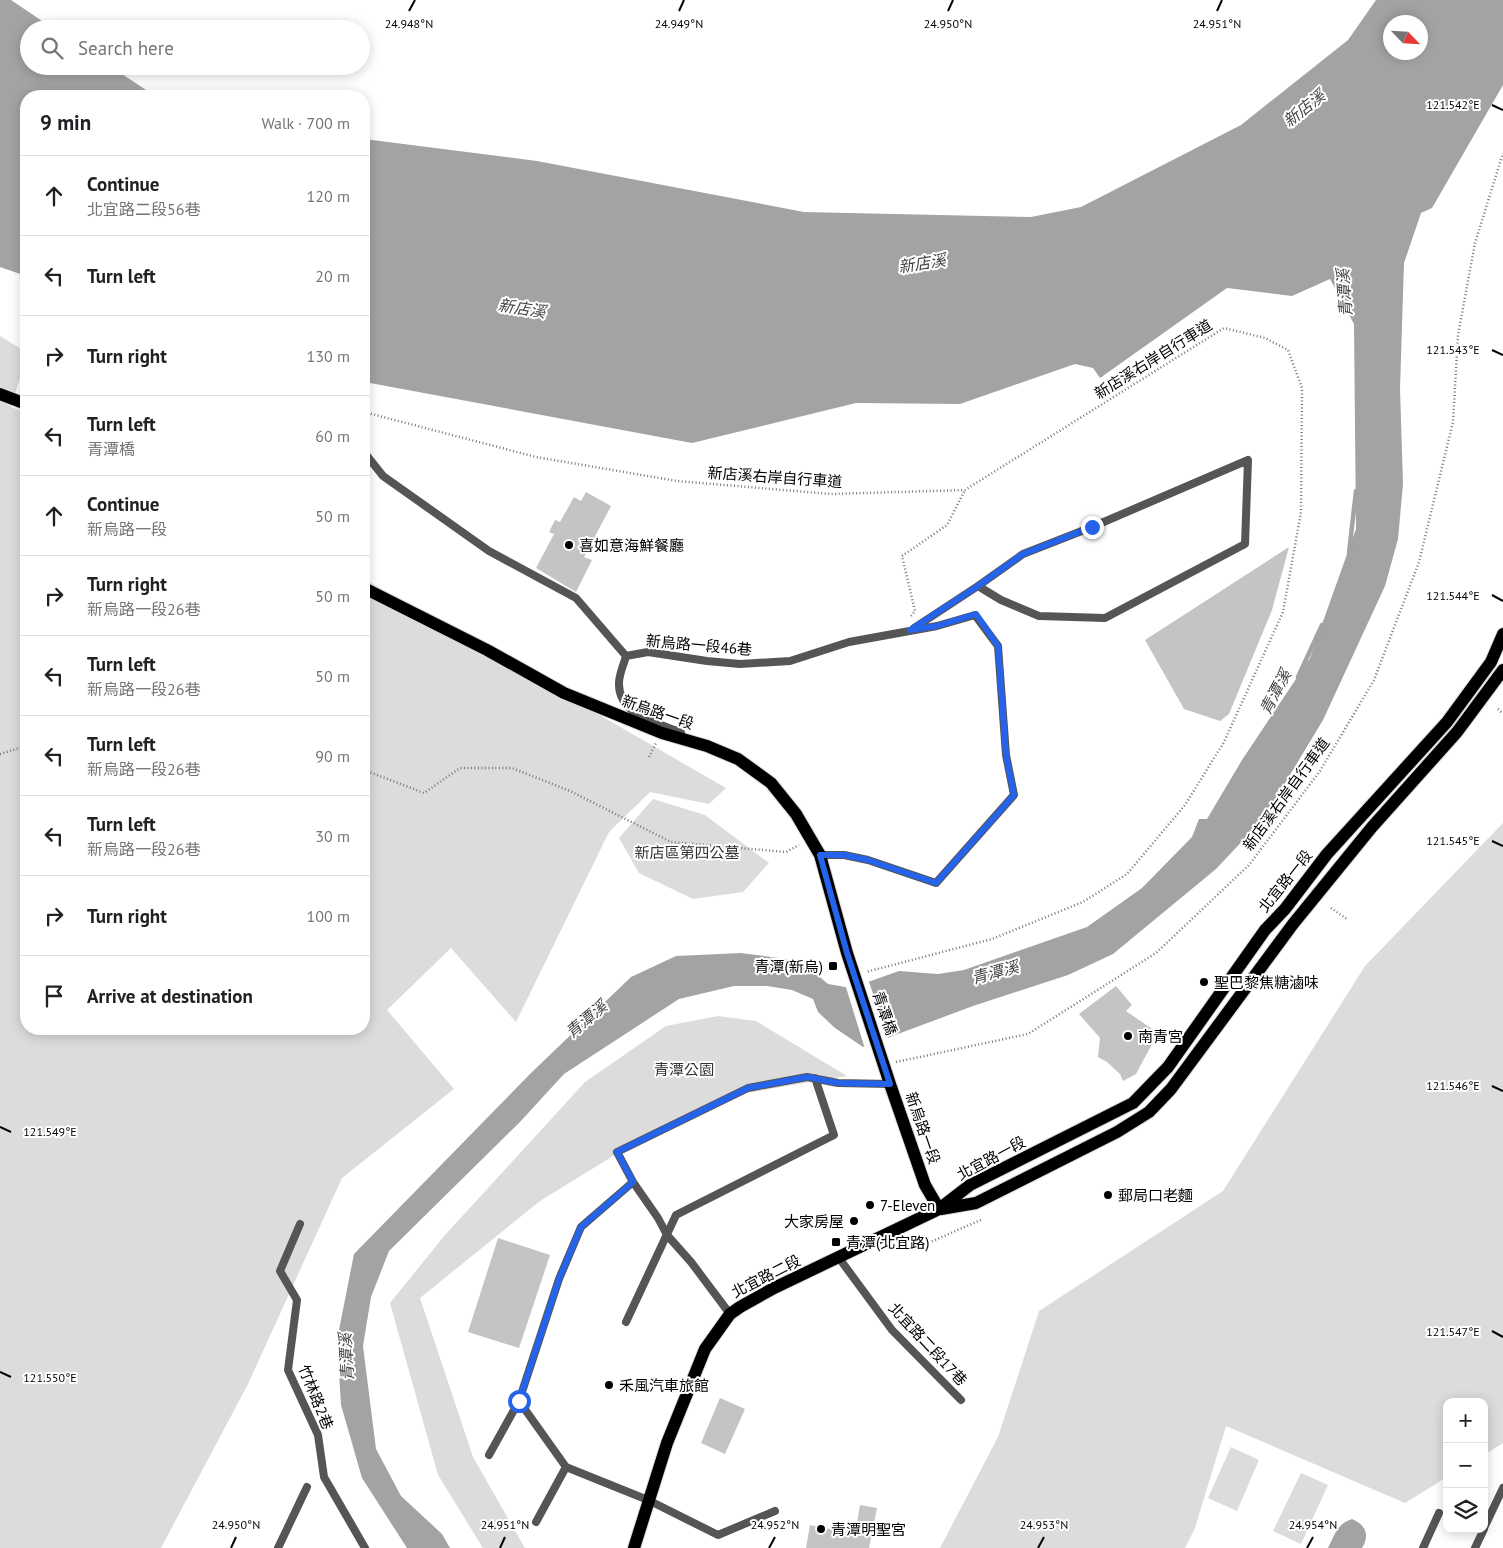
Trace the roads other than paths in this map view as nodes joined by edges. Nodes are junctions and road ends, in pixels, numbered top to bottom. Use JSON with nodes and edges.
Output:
{"nodes":[{"id":1,"x":0,"y":394,"type":"edge"},
{"id":2,"x":20,"y":402,"type":"edge"},
{"id":3,"x":370,"y":460,"type":"edge"},
{"id":4,"x":978,"y":586,"type":"junction"},
{"id":5,"x":370,"y":591,"type":"edge"},
{"id":6,"x":910,"y":630,"type":"junction"},
{"id":7,"x":1503,"y":634,"type":"edge"},
{"id":8,"x":626,"y":656,"type":"junction"},
{"id":9,"x":1503,"y":670,"type":"edge"},
{"id":10,"x":707,"y":746,"type":"junction"},
{"id":11,"x":820,"y":855,"type":"junction"},
{"id":12,"x":847,"y":953,"type":"joint"},
{"id":13,"x":815,"y":1078,"type":"junction"},
{"id":14,"x":890,"y":1084,"type":"junction"},
{"id":15,"x":633,"y":1182,"type":"junction"},
{"id":16,"x":939,"y":1209,"type":"junction"},
{"id":17,"x":300,"y":1224,"type":"dead end"},
{"id":18,"x":667,"y":1235,"type":"junction"},
{"id":19,"x":839,"y":1258,"type":"junction"},
{"id":20,"x":730,"y":1314,"type":"junction"},
{"id":21,"x":626,"y":1322,"type":"dead end"},
{"id":22,"x":961,"y":1400,"type":"dead end"},
{"id":23,"x":519,"y":1401,"type":"junction"},
{"id":24,"x":489,"y":1455,"type":"dead end"},
{"id":25,"x":566,"y":1467,"type":"junction"},
{"id":26,"x":307,"y":1487,"type":"dead end"},
{"id":27,"x":1503,"y":1488,"type":"edge"},
{"id":28,"x":648,"y":1500,"type":"junction"},
{"id":29,"x":775,"y":1511,"type":"dead end"},
{"id":30,"x":1439,"y":1513,"type":"dead end"},
{"id":31,"x":1488,"y":1520,"type":"edge"},
{"id":32,"x":536,"y":1522,"type":"dead end"},
{"id":33,"x":1482,"y":1533,"type":"edge"},
{"id":34,"x":278,"y":1548,"type":"edge"},
{"id":35,"x":365,"y":1548,"type":"edge"},
{"id":36,"x":634,"y":1548,"type":"edge"},
{"id":37,"x":1423,"y":1548,"type":"edge"},
{"id":38,"x":1475,"y":1548,"type":"edge"}],
"edges":[{"from":1,"to":2,"type":"main road"},
{"from":3,"to":8,"type":"lane"},
{"from":4,"to":4,"type":"lane"},
{"from":4,"to":6,"type":"lane"},
{"from":5,"to":10,"type":"main road","name":"新烏路一段"},
{"from":6,"to":8,"type":"lane","name":"新烏路一段46巷"},
{"from":6,"to":11,"type":"lane"},
{"from":7,"to":16,"type":"main road","name":"北宜路一段"},
{"from":8,"to":10,"type":"lane","name":"新烏路一段46巷"},
{"from":9,"to":16,"type":"main road","name":"北宜路一段"},
{"from":10,"to":11,"type":"main road","name":"新烏路一段"},
{"from":11,"to":12,"type":"main road","name":"新烏路一段"},
{"from":12,"to":14,"type":"main road","name":"青潭橋"},
{"from":13,"to":14,"type":"lane"},
{"from":13,"to":15,"type":"lane"},
{"from":13,"to":18,"type":"lane"},
{"from":14,"to":16,"type":"main road","name":"新烏路一段"},
{"from":15,"to":18,"type":"lane"},
{"from":15,"to":23,"type":"lane"},
{"from":16,"to":19,"type":"main road","name":"北宜路二段"},
{"from":17,"to":35,"type":"lane","name":"竹林路2巷"},
{"from":18,"to":20,"type":"lane"},
{"from":18,"to":21,"type":"lane"},
{"from":19,"to":20,"type":"main road","name":"北宜路二段"},
{"from":19,"to":22,"type":"lane","name":"北宜路二段17巷"},
{"from":20,"to":28,"type":"main road","name":"北宜路二段"},
{"from":23,"to":24,"type":"lane"},
{"from":23,"to":25,"type":"lane"},
{"from":25,"to":28,"type":"lane"},
{"from":25,"to":32,"type":"lane"},
{"from":26,"to":34,"type":"lane"},
{"from":27,"to":31,"type":"lane"},
{"from":28,"to":29,"type":"lane"},
{"from":28,"to":36,"type":"main road","name":"北宜路二段"},
{"from":30,"to":37,"type":"lane"},
{"from":33,"to":38,"type":"lane"}]}
